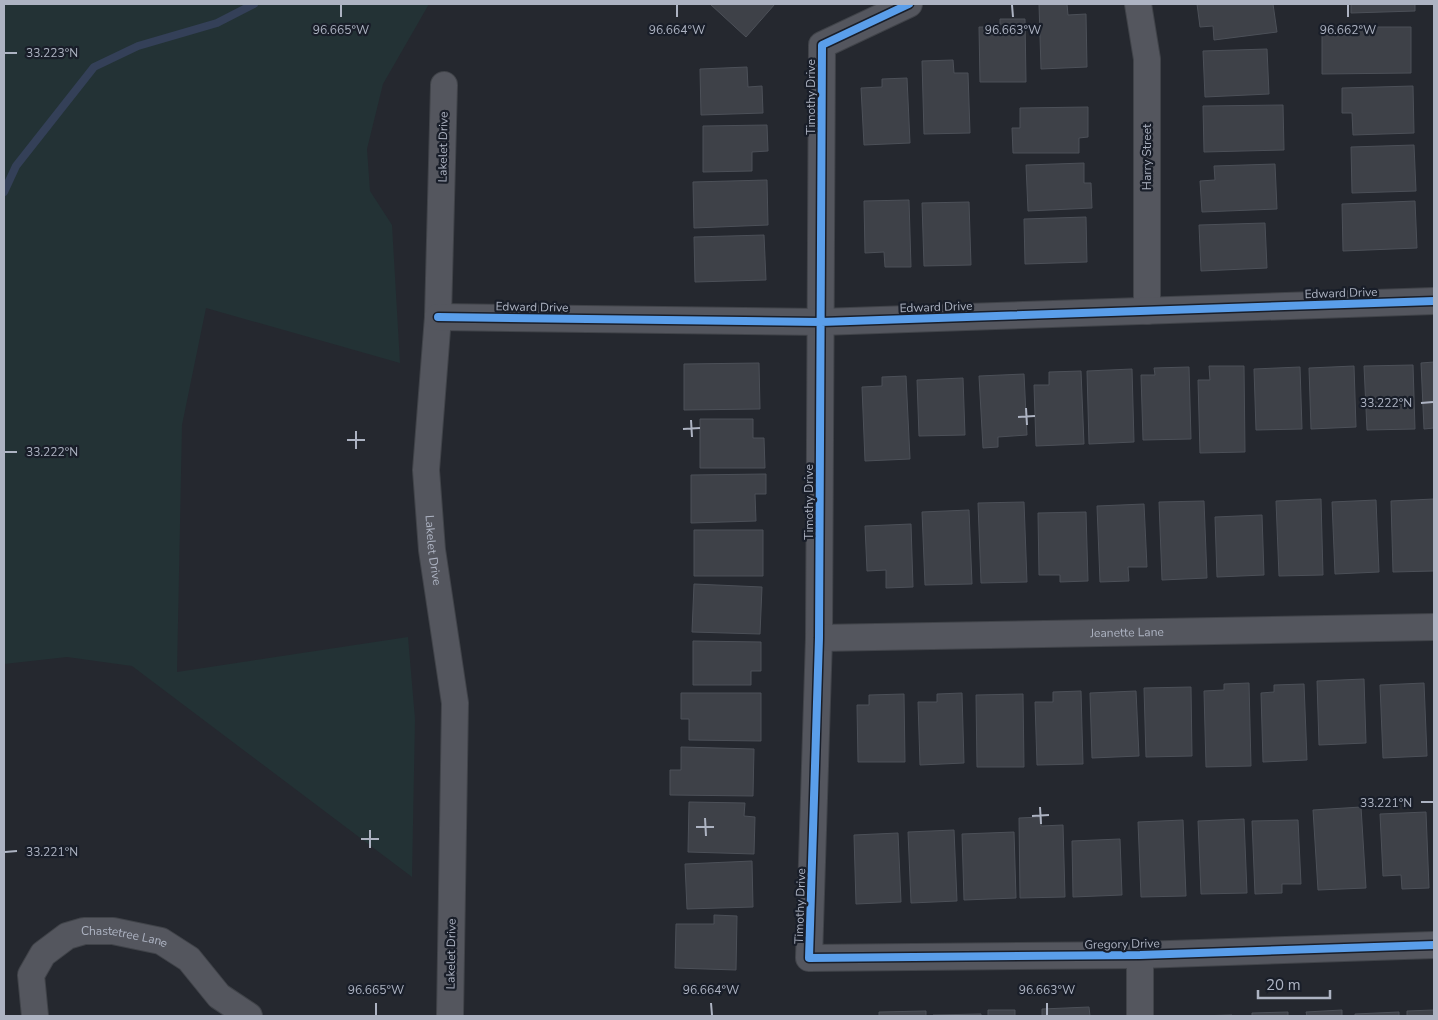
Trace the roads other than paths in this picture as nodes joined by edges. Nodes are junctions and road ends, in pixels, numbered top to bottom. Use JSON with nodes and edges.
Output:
{"nodes":[{"id":1,"x":909,"y":4,"type":"edge"},
{"id":2,"x":1138,"y":4,"type":"edge"},
{"id":3,"x":444,"y":85,"type":"dead end"},
{"id":4,"x":1434,"y":300,"type":"edge"},
{"id":5,"x":1147,"y":311,"type":"junction"},
{"id":6,"x":438,"y":317,"type":"junction"},
{"id":7,"x":821,"y":322,"type":"junction"},
{"id":8,"x":1434,"y":627,"type":"edge"},
{"id":9,"x":819,"y":638,"type":"junction"},
{"id":10,"x":1434,"y":945,"type":"edge"},
{"id":11,"x":1140,"y":955,"type":"junction"},
{"id":12,"x":810,"y":958,"type":"joint"},
{"id":13,"x":35,"y":1016,"type":"edge"},
{"id":14,"x":244,"y":1016,"type":"edge"},
{"id":15,"x":249,"y":1016,"type":"edge"},
{"id":16,"x":450,"y":1016,"type":"edge"},
{"id":17,"x":1140,"y":1016,"type":"edge"}],
"edges":[{"from":1,"to":7,"type":"street","name":"Timothy Drive"},
{"from":2,"to":5,"type":"street","name":"Harry Street"},
{"from":3,"to":6,"type":"street","name":"Lakelet Drive"},
{"from":4,"to":5,"type":"street","name":"Edward Drive"},
{"from":5,"to":7,"type":"street","name":"Edward Drive"},
{"from":6,"to":7,"type":"street","name":"Edward Drive"},
{"from":6,"to":16,"type":"street","name":"Lakelet Drive"},
{"from":7,"to":9,"type":"street","name":"Timothy Drive"},
{"from":8,"to":9,"type":"street","name":"Jeanette Lane"},
{"from":9,"to":12,"type":"street","name":"Timothy Drive"},
{"from":10,"to":11,"type":"street","name":"Gregory Drive"},
{"from":11,"to":12,"type":"street","name":"Gregory Drive"},
{"from":11,"to":17,"type":"street"},
{"from":13,"to":15,"type":"street","name":"Chastetree Lane"},
{"from":14,"to":15,"type":"street","name":"Chastetree Lane"}]}
